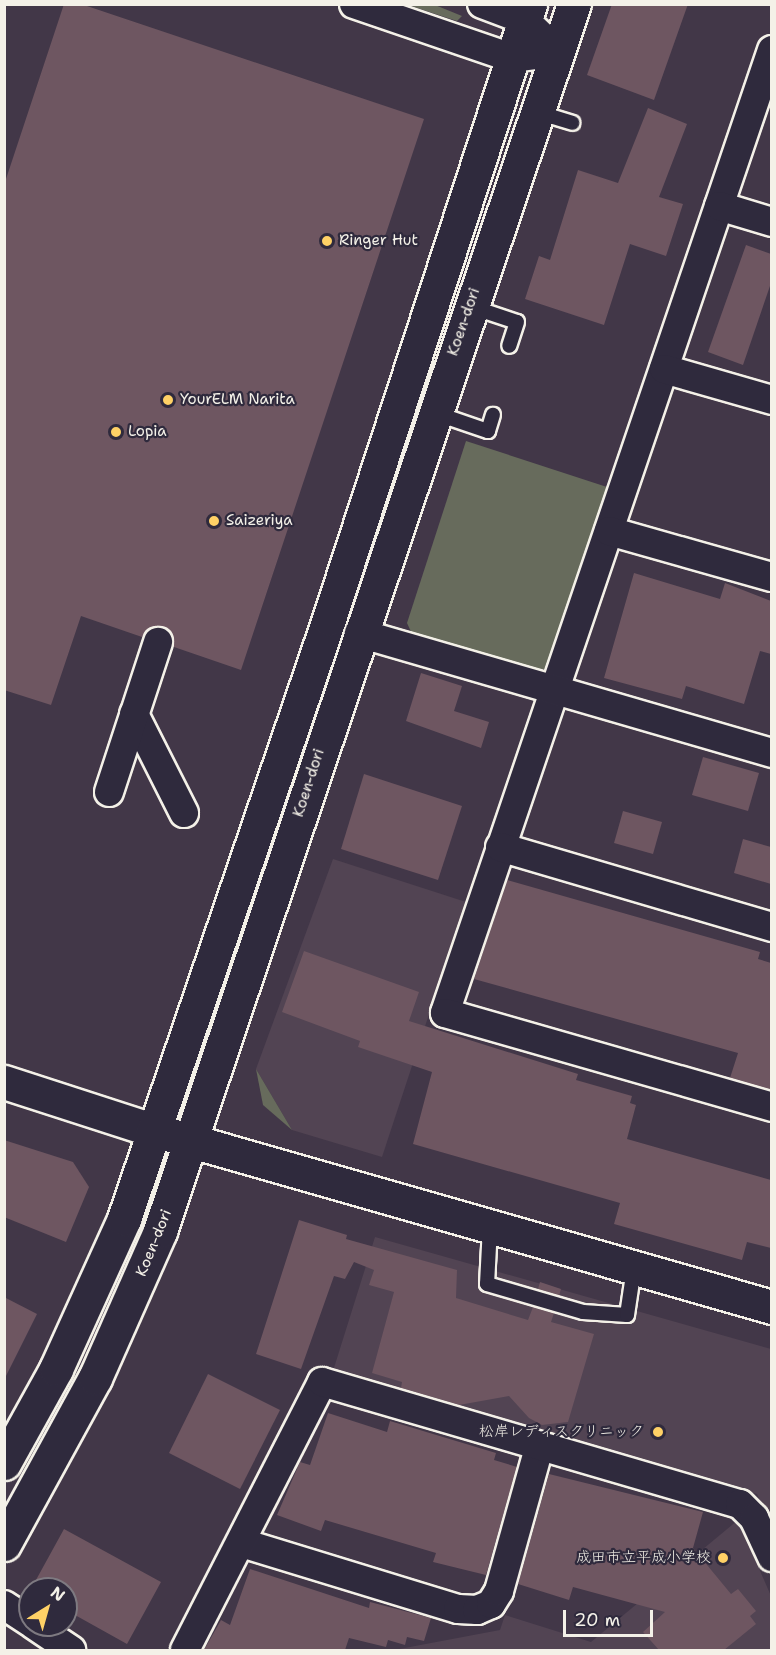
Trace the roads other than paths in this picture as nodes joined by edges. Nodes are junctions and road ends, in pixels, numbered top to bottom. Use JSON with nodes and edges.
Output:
{"nodes":[{"id":1,"x":354,"y":4,"type":"edge"},
{"id":2,"x":482,"y":4,"type":"edge"},
{"id":3,"x":574,"y":4,"type":"edge"},
{"id":4,"x":527,"y":12,"type":"edge"},
{"id":5,"x":771,"y":50,"type":"edge"},
{"id":6,"x":558,"y":52,"type":"junction"},
{"id":7,"x":512,"y":58,"type":"junction"},
{"id":8,"x":537,"y":112,"type":"junction"},
{"id":9,"x":572,"y":123,"type":"dead end"},
{"id":10,"x":719,"y":206,"type":"junction"},
{"id":11,"x":771,"y":222,"type":"edge"},
{"id":12,"x":470,"y":306,"type":"junction"},
{"id":13,"x":510,"y":346,"type":"dead end"},
{"id":14,"x":664,"y":369,"type":"junction"},
{"id":15,"x":771,"y":400,"type":"edge"},
{"id":16,"x":433,"y":413,"type":"junction"},
{"id":17,"x":493,"y":415,"type":"dead end"},
{"id":18,"x":609,"y":531,"type":"junction"},
{"id":19,"x":771,"y":577,"type":"edge"},
{"id":20,"x":359,"y":633,"type":"junction"},
{"id":21,"x":158,"y":642,"type":"dead end"},
{"id":22,"x":557,"y":689,"type":"junction"},
{"id":23,"x":134,"y":714,"type":"junction"},
{"id":24,"x":771,"y":753,"type":"edge"},
{"id":25,"x":109,"y":792,"type":"dead end"},
{"id":26,"x":184,"y":813,"type":"dead end"},
{"id":27,"x":500,"y":847,"type":"junction"},
{"id":28,"x":771,"y":927,"type":"edge"},
{"id":29,"x":4,"y":1082,"type":"edge"},
{"id":30,"x":771,"y":1107,"type":"edge"},
{"id":31,"x":153,"y":1130,"type":"junction"},
{"id":32,"x":190,"y":1141,"type":"junction"},
{"id":33,"x":490,"y":1227,"type":"junction"},
{"id":34,"x":634,"y":1268,"type":"junction"},
{"id":35,"x":771,"y":1307,"type":"edge"},
{"id":36,"x":539,"y":1448,"type":"junction"},
{"id":37,"x":4,"y":1463,"type":"edge"},
{"id":38,"x":242,"y":1543,"type":"junction"},
{"id":39,"x":4,"y":1544,"type":"edge"},
{"id":40,"x":771,"y":1557,"type":"edge"},
{"id":41,"x":4,"y":1605,"type":"edge"},
{"id":42,"x":18,"y":1614,"type":"edge"},
{"id":43,"x":52,"y":1637,"type":"edge"},
{"id":44,"x":71,"y":1650,"type":"edge"},
{"id":45,"x":185,"y":1650,"type":"edge"}],
"edges":[{"from":1,"to":7,"type":"street"},
{"from":2,"to":4,"type":"street"},
{"from":3,"to":6,"type":"street","name":"Koen-dori"},
{"from":4,"to":6,"type":"street"},
{"from":4,"to":7,"type":"street"},
{"from":5,"to":10,"type":"street"},
{"from":6,"to":7,"type":"street"},
{"from":6,"to":8,"type":"street","name":"Koen-dori"},
{"from":7,"to":31,"type":"street"},
{"from":8,"to":9,"type":"lane"},
{"from":8,"to":12,"type":"street","name":"Koen-dori"},
{"from":10,"to":11,"type":"street"},
{"from":10,"to":14,"type":"street"},
{"from":12,"to":13,"type":"lane"},
{"from":12,"to":16,"type":"street","name":"Koen-dori"},
{"from":14,"to":15,"type":"street"},
{"from":14,"to":18,"type":"street"},
{"from":16,"to":17,"type":"lane"},
{"from":16,"to":20,"type":"street","name":"Koen-dori"},
{"from":18,"to":19,"type":"street"},
{"from":18,"to":22,"type":"street"},
{"from":20,"to":22,"type":"street"},
{"from":20,"to":32,"type":"street","name":"Koen-dori"},
{"from":21,"to":23,"type":"street"},
{"from":22,"to":24,"type":"street"},
{"from":22,"to":27,"type":"street"},
{"from":23,"to":25,"type":"street"},
{"from":23,"to":26,"type":"street"},
{"from":27,"to":28,"type":"street"},
{"from":27,"to":30,"type":"street"},
{"from":29,"to":31,"type":"street"},
{"from":31,"to":32,"type":"street"},
{"from":31,"to":37,"type":"street"},
{"from":32,"to":33,"type":"street"},
{"from":32,"to":39,"type":"street","name":"Koen-dori"},
{"from":33,"to":34,"type":"street"},
{"from":33,"to":34,"type":"lane"},
{"from":34,"to":35,"type":"street"},
{"from":36,"to":38,"type":"street"},
{"from":36,"to":38,"type":"street"},
{"from":36,"to":40,"type":"street"},
{"from":38,"to":45,"type":"street"},
{"from":41,"to":42,"type":"street"},
{"from":43,"to":44,"type":"street"}]}
